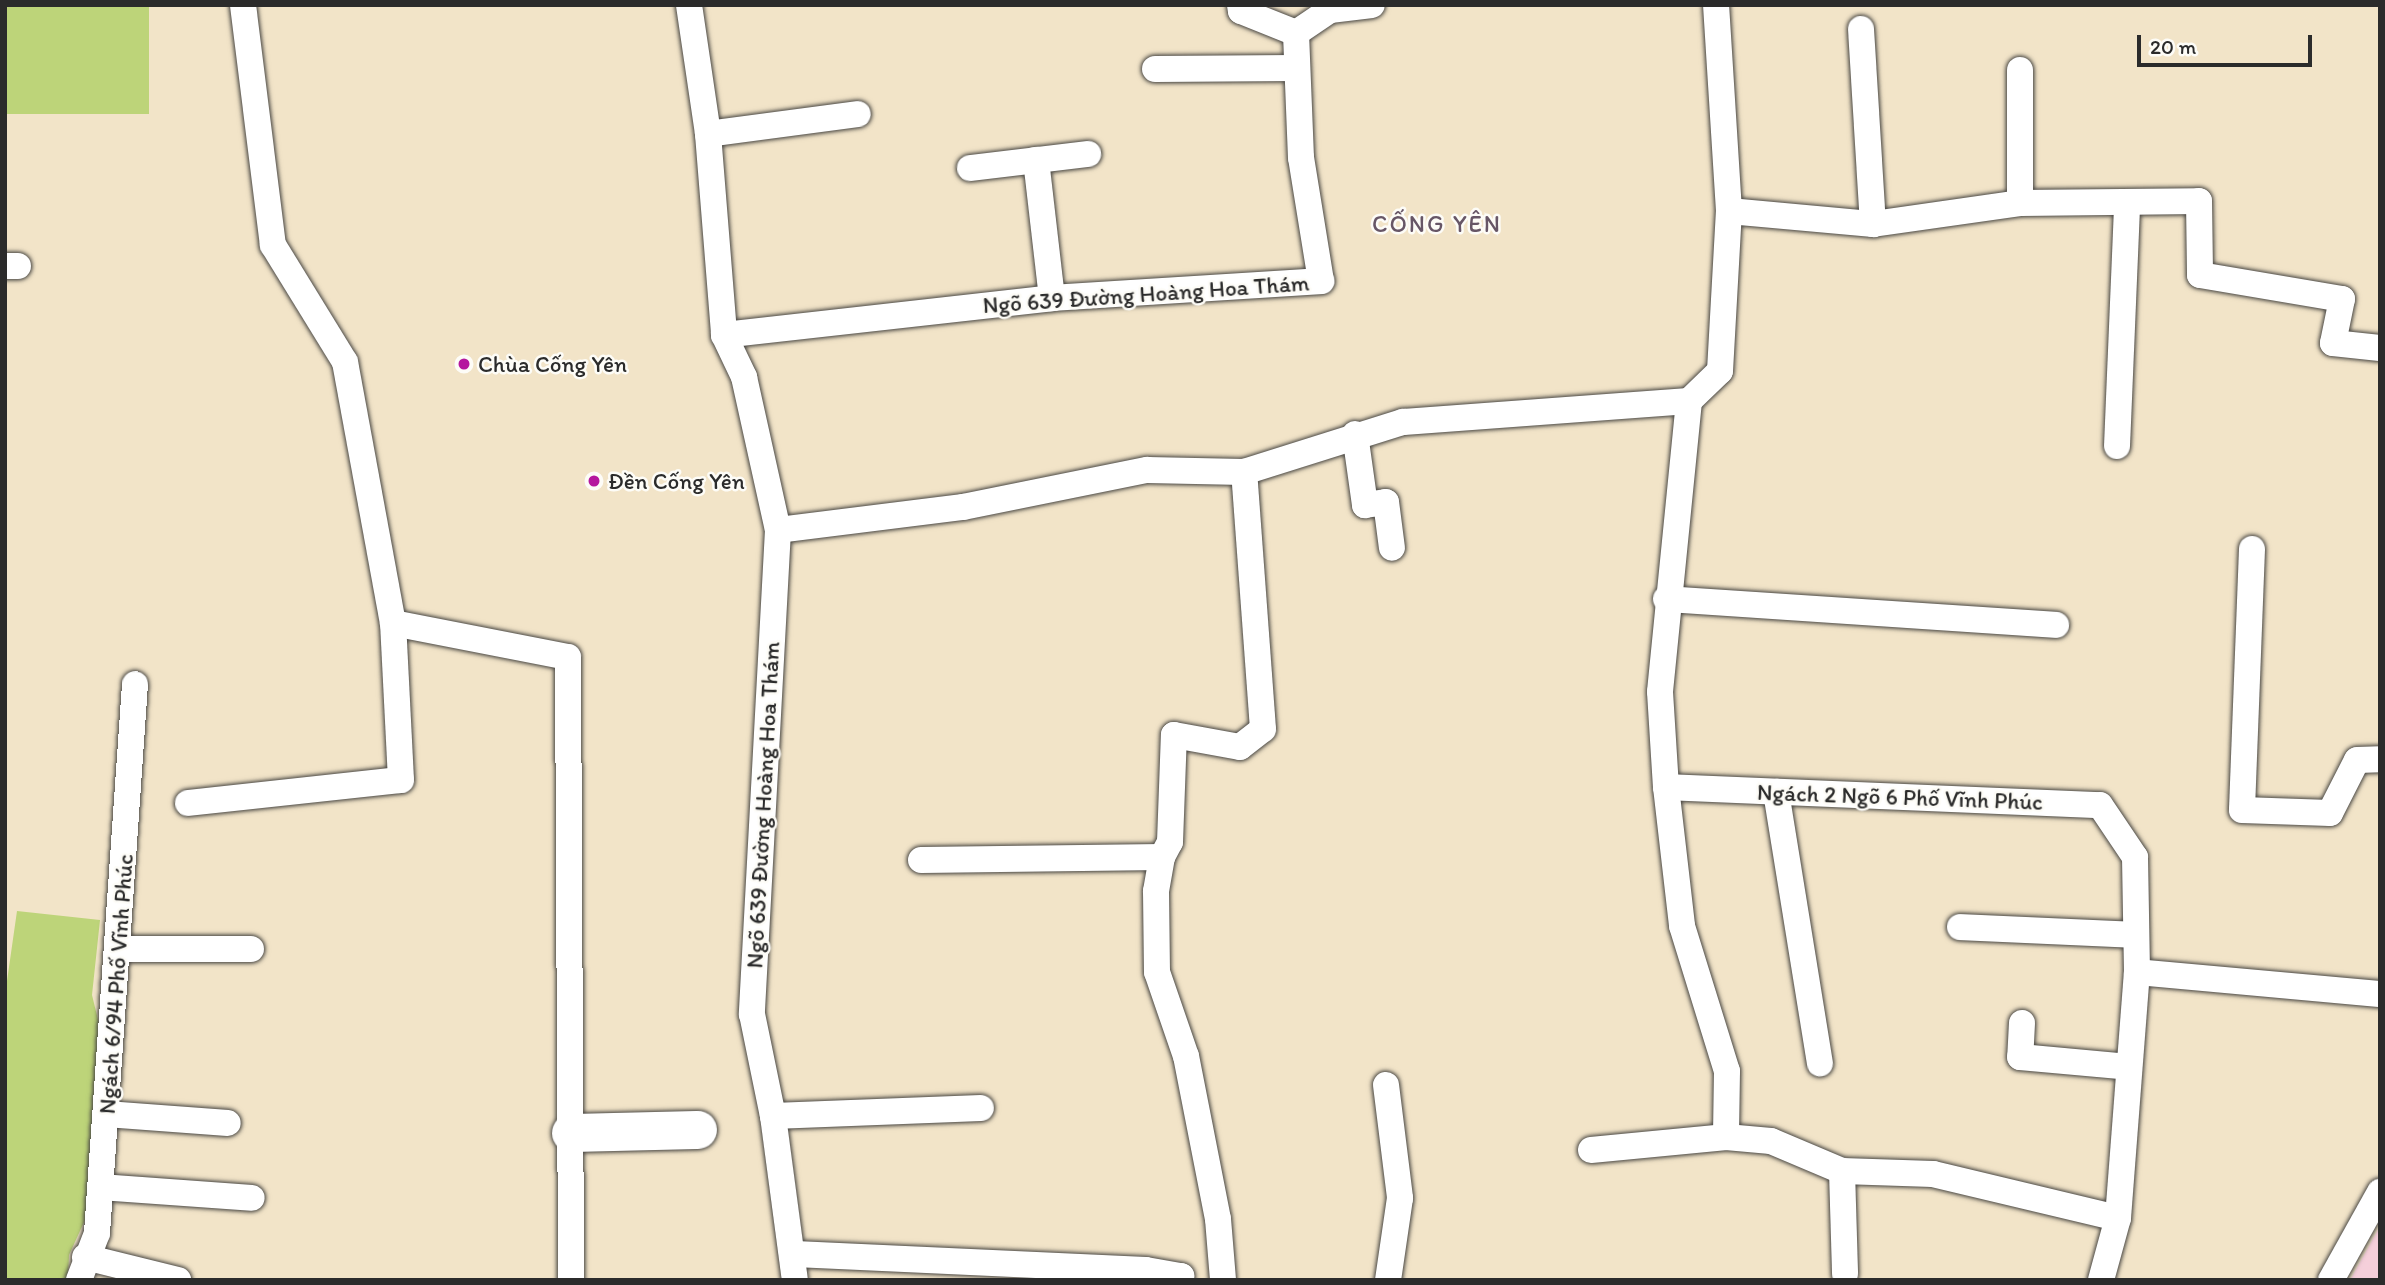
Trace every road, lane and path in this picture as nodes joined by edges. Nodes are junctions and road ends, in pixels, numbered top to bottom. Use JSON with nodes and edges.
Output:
{"nodes":[{"id":1,"x":243,"y":5,"type":"edge"},
{"id":2,"x":689,"y":5,"type":"edge"},
{"id":3,"x":1240,"y":5,"type":"edge"},
{"id":4,"x":1372,"y":5,"type":"edge"},
{"id":5,"x":1716,"y":5,"type":"edge"},
{"id":6,"x":1861,"y":29,"type":"dead end"},
{"id":7,"x":1296,"y":33,"type":"junction"},
{"id":8,"x":1294,"y":68,"type":"junction"},
{"id":9,"x":1155,"y":69,"type":"dead end"},
{"id":10,"x":2020,"y":70,"type":"dead end"},
{"id":11,"x":858,"y":114,"type":"dead end"},
{"id":12,"x":708,"y":134,"type":"junction"},
{"id":13,"x":1088,"y":153,"type":"dead end"},
{"id":14,"x":1036,"y":160,"type":"junction"},
{"id":15,"x":970,"y":168,"type":"dead end"},
{"id":16,"x":2020,"y":203,"type":"junction"},
{"id":17,"x":2127,"y":204,"type":"junction"},
{"id":18,"x":1730,"y":211,"type":"junction"},
{"id":19,"x":1873,"y":224,"type":"junction"},
{"id":20,"x":1052,"y":298,"type":"junction"},
{"id":21,"x":724,"y":335,"type":"junction"},
{"id":22,"x":2380,"y":348,"type":"edge"},
{"id":23,"x":1689,"y":401,"type":"junction"},
{"id":24,"x":1356,"y":434,"type":"junction"},
{"id":25,"x":2117,"y":446,"type":"dead end"},
{"id":26,"x":1244,"y":472,"type":"junction"},
{"id":27,"x":778,"y":530,"type":"junction"},
{"id":28,"x":1392,"y":548,"type":"dead end"},
{"id":29,"x":2252,"y":549,"type":"dead end"},
{"id":30,"x":1666,"y":599,"type":"junction"},
{"id":31,"x":393,"y":623,"type":"junction"},
{"id":32,"x":2056,"y":625,"type":"dead end"},
{"id":33,"x":135,"y":684,"type":"dead end"},
{"id":34,"x":2380,"y":760,"type":"edge"},
{"id":35,"x":1666,"y":787,"type":"junction"},
{"id":36,"x":1776,"y":792,"type":"junction"},
{"id":37,"x":188,"y":803,"type":"dead end"},
{"id":38,"x":1162,"y":857,"type":"junction"},
{"id":39,"x":921,"y":860,"type":"dead end"},
{"id":40,"x":1960,"y":927,"type":"dead end"},
{"id":41,"x":2136,"y":935,"type":"junction"},
{"id":42,"x":251,"y":948,"type":"dead end"},
{"id":43,"x":120,"y":949,"type":"junction"},
{"id":44,"x":2137,"y":972,"type":"junction"},
{"id":45,"x":2380,"y":994,"type":"edge"},
{"id":46,"x":2022,"y":1023,"type":"dead end"},
{"id":47,"x":1820,"y":1063,"type":"dead end"},
{"id":48,"x":2129,"y":1067,"type":"junction"},
{"id":49,"x":1386,"y":1085,"type":"dead end"},
{"id":50,"x":981,"y":1108,"type":"dead end"},
{"id":51,"x":106,"y":1114,"type":"junction"},
{"id":52,"x":773,"y":1116,"type":"junction"},
{"id":53,"x":228,"y":1123,"type":"dead end"},
{"id":54,"x":698,"y":1130,"type":"dead end"},
{"id":55,"x":571,"y":1133,"type":"junction"},
{"id":56,"x":1726,"y":1137,"type":"junction"},
{"id":57,"x":1591,"y":1150,"type":"dead end"},
{"id":58,"x":1842,"y":1171,"type":"junction"},
{"id":59,"x":100,"y":1188,"type":"junction"},
{"id":60,"x":2380,"y":1192,"type":"edge"},
{"id":61,"x":252,"y":1198,"type":"dead end"},
{"id":62,"x":2118,"y":1218,"type":"junction"},
{"id":63,"x":795,"y":1254,"type":"junction"},
{"id":64,"x":82,"y":1268,"type":"edge"},
{"id":65,"x":1845,"y":1274,"type":"dead end"},
{"id":66,"x":178,"y":1280,"type":"edge"},
{"id":67,"x":571,"y":1280,"type":"edge"},
{"id":68,"x":795,"y":1280,"type":"edge"},
{"id":69,"x":1181,"y":1280,"type":"edge"},
{"id":70,"x":1223,"y":1280,"type":"edge"},
{"id":71,"x":1388,"y":1280,"type":"edge"},
{"id":72,"x":2101,"y":1280,"type":"edge"},
{"id":73,"x":2331,"y":1280,"type":"edge"}],
"edges":[{"from":1,"to":31,"type":"lane"},
{"from":2,"to":12,"type":"lane","name":"Ngõ 639 Đường Hoàng Hoa Thám"},
{"from":3,"to":7,"type":"lane"},
{"from":4,"to":7,"type":"lane"},
{"from":5,"to":18,"type":"lane"},
{"from":6,"to":19,"type":"lane"},
{"from":7,"to":8,"type":"lane","name":"Ngõ 639 Đường Hoàng Hoa Thám"},
{"from":8,"to":9,"type":"lane"},
{"from":8,"to":20,"type":"lane","name":"Ngõ 639 Đường Hoàng Hoa Thám"},
{"from":10,"to":16,"type":"lane"},
{"from":11,"to":12,"type":"lane"},
{"from":12,"to":21,"type":"lane","name":"Ngõ 639 Đường Hoàng Hoa Thám"},
{"from":13,"to":14,"type":"lane"},
{"from":14,"to":15,"type":"lane"},
{"from":14,"to":20,"type":"lane"},
{"from":16,"to":17,"type":"lane"},
{"from":16,"to":19,"type":"lane"},
{"from":17,"to":22,"type":"lane"},
{"from":17,"to":25,"type":"lane"},
{"from":18,"to":19,"type":"lane"},
{"from":18,"to":23,"type":"lane"},
{"from":20,"to":21,"type":"lane","name":"Ngõ 639 Đường Hoàng Hoa Thám"},
{"from":21,"to":27,"type":"lane","name":"Ngõ 639 Đường Hoàng Hoa Thám"},
{"from":23,"to":24,"type":"lane"},
{"from":23,"to":30,"type":"lane"},
{"from":24,"to":26,"type":"lane"},
{"from":24,"to":28,"type":"lane"},
{"from":26,"to":27,"type":"lane"},
{"from":26,"to":38,"type":"lane"},
{"from":27,"to":52,"type":"lane","name":"Ngõ 639 Đường Hoàng Hoa Thám"},
{"from":29,"to":34,"type":"lane"},
{"from":30,"to":32,"type":"lane"},
{"from":30,"to":35,"type":"lane"},
{"from":31,"to":37,"type":"lane"},
{"from":31,"to":55,"type":"lane"},
{"from":33,"to":43,"type":"lane","name":"Ngách 6/94 Phố Vĩnh Phúc"},
{"from":35,"to":36,"type":"lane","name":"Ngách 2 Ngõ 6 Phố Vĩnh Phúc"},
{"from":35,"to":56,"type":"lane"},
{"from":36,"to":41,"type":"lane","name":"Ngách 2 Ngõ 6 Phố Vĩnh Phúc"},
{"from":36,"to":47,"type":"lane"},
{"from":38,"to":39,"type":"lane"},
{"from":38,"to":70,"type":"lane"},
{"from":40,"to":41,"type":"lane"},
{"from":41,"to":44,"type":"lane","name":"Ngách 2 Ngõ 6 Phố Vĩnh Phúc"},
{"from":42,"to":43,"type":"lane"},
{"from":43,"to":51,"type":"lane","name":"Ngách 6/94 Phố Vĩnh Phúc"},
{"from":44,"to":45,"type":"lane"},
{"from":44,"to":48,"type":"lane","name":"Ngách 2 Ngõ 6 Phố Vĩnh Phúc"},
{"from":46,"to":48,"type":"lane"},
{"from":48,"to":62,"type":"lane","name":"Ngách 2 Ngõ 6 Phố Vĩnh Phúc"},
{"from":49,"to":71,"type":"lane"},
{"from":50,"to":52,"type":"lane"},
{"from":51,"to":53,"type":"lane"},
{"from":51,"to":59,"type":"lane","name":"Ngách 6/94 Phố Vĩnh Phúc"},
{"from":52,"to":63,"type":"lane","name":"Ngõ 639 Đường Hoàng Hoa Thám"},
{"from":54,"to":55,"type":"street"},
{"from":55,"to":67,"type":"lane"},
{"from":56,"to":57,"type":"lane"},
{"from":56,"to":58,"type":"lane"},
{"from":58,"to":62,"type":"lane"},
{"from":58,"to":65,"type":"lane"},
{"from":59,"to":61,"type":"lane"},
{"from":59,"to":64,"type":"lane","name":"Ngách 6/94 Phố Vĩnh Phúc"},
{"from":60,"to":73,"type":"lane"},
{"from":62,"to":72,"type":"lane","name":"Ngách 2 Ngõ 6 Phố Vĩnh Phúc"},
{"from":63,"to":68,"type":"lane","name":"Ngõ 639 Đường Hoàng Hoa Thám"},
{"from":63,"to":69,"type":"lane"},
{"from":64,"to":66,"type":"lane"}]}
